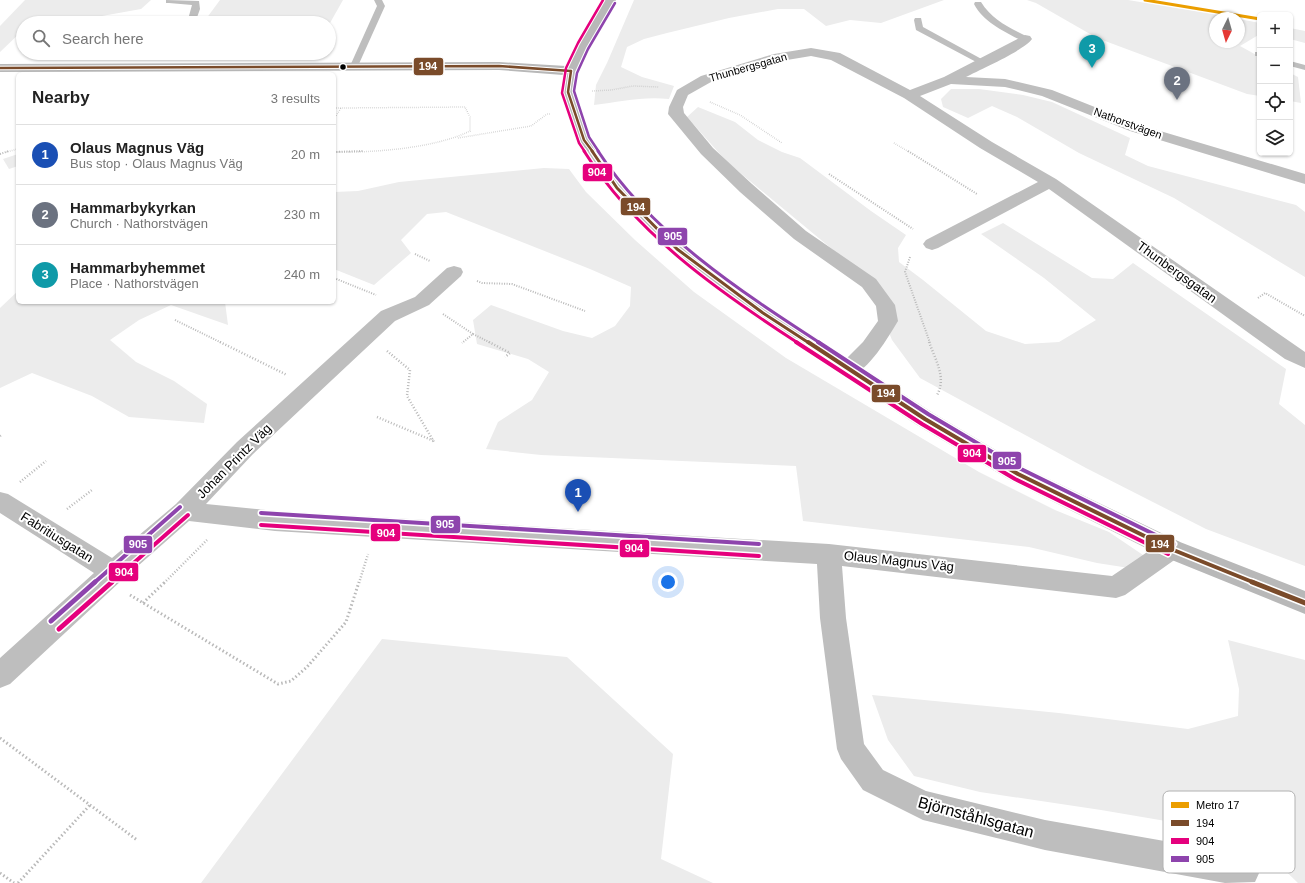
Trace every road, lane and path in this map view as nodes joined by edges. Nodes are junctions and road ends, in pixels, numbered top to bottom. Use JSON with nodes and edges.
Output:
{"nodes":[{"id":1,"x":378,"y":0,"type":"edge"},
{"id":2,"x":610,"y":0,"type":"edge"},
{"id":3,"x":169,"y":1,"type":"dead end"},
{"id":4,"x":978,"y":4,"type":"dead end"},
{"id":5,"x":194,"y":16,"type":"edge"},
{"id":6,"x":918,"y":20,"type":"dead end"},
{"id":7,"x":1025,"y":39,"type":"joint"},
{"id":8,"x":983,"y":62,"type":"junction"},
{"id":9,"x":1293,"y":64,"type":"edge"},
{"id":10,"x":354,"y":66,"type":"junction"},
{"id":11,"x":0,"y":68,"type":"edge"},
{"id":12,"x":1305,"y":68,"type":"edge"},
{"id":13,"x":570,"y":71,"type":"junction"},
{"id":14,"x":949,"y":80,"type":"junction"},
{"id":15,"x":659,"y":87,"type":"dead end"},
{"id":16,"x":587,"y":91,"type":"dead end"},
{"id":17,"x":682,"y":93,"type":"junction"},
{"id":18,"x":909,"y":96,"type":"junction"},
{"id":19,"x":336,"y":108,"type":"edge"},
{"id":20,"x":341,"y":108,"type":"junction"},
{"id":21,"x":574,"y":111,"type":"junction"},
{"id":22,"x":336,"y":116,"type":"edge"},
{"id":23,"x":456,"y":139,"type":"junction"},
{"id":24,"x":782,"y":143,"type":"dead end"},
{"id":25,"x":894,"y":143,"type":"dead end"},
{"id":26,"x":16,"y":150,"type":"edge"},
{"id":27,"x":336,"y":152,"type":"edge"},
{"id":28,"x":0,"y":154,"type":"edge"},
{"id":29,"x":829,"y":174,"type":"dead end"},
{"id":30,"x":1305,"y":179,"type":"edge"},
{"id":31,"x":1050,"y":182,"type":"junction"},
{"id":32,"x":979,"y":195,"type":"dead end"},
{"id":33,"x":932,"y":244,"type":"joint"},
{"id":34,"x":910,"y":257,"type":"dead end"},
{"id":35,"x":454,"y":272,"type":"joint"},
{"id":36,"x":336,"y":279,"type":"edge"},
{"id":37,"x":478,"y":281,"type":"junction"},
{"id":38,"x":474,"y":288,"type":"dead end"},
{"id":39,"x":383,"y":298,"type":"dead end"},
{"id":40,"x":448,"y":310,"type":"dead end"},
{"id":41,"x":585,"y":312,"type":"dead end"},
{"id":42,"x":175,"y":320,"type":"dead end"},
{"id":43,"x":473,"y":334,"type":"junction"},
{"id":44,"x":462,"y":343,"type":"dead end"},
{"id":45,"x":384,"y":348,"type":"dead end"},
{"id":46,"x":505,"y":358,"type":"dead end"},
{"id":47,"x":1305,"y":361,"type":"edge"},
{"id":48,"x":848,"y":370,"type":"junction"},
{"id":49,"x":292,"y":377,"type":"dead end"},
{"id":50,"x":934,"y":401,"type":"dead end"},
{"id":51,"x":377,"y":417,"type":"dead end"},
{"id":52,"x":46,"y":461,"type":"dead end"},
{"id":53,"x":18,"y":484,"type":"dead end"},
{"id":54,"x":92,"y":490,"type":"dead end"},
{"id":55,"x":0,"y":501,"type":"edge"},
{"id":56,"x":184,"y":511,"type":"junction"},
{"id":57,"x":63,"y":512,"type":"dead end"},
{"id":58,"x":209,"y":538,"type":"dead end"},
{"id":59,"x":370,"y":548,"type":"dead end"},
{"id":60,"x":1171,"y":549,"type":"junction"},
{"id":61,"x":828,"y":554,"type":"junction"},
{"id":62,"x":118,"y":582,"type":"junction"},
{"id":63,"x":143,"y":603,"type":"junction"},
{"id":64,"x":1305,"y":603,"type":"edge"},
{"id":65,"x":0,"y":675,"type":"edge"},
{"id":66,"x":0,"y":738,"type":"edge"},
{"id":67,"x":90,"y":805,"type":"junction"},
{"id":68,"x":137,"y":840,"type":"dead end"},
{"id":69,"x":1163,"y":856,"type":"edge"},
{"id":70,"x":0,"y":873,"type":"edge"},
{"id":71,"x":14,"y":883,"type":"edge"},
{"id":72,"x":18,"y":883,"type":"edge"}],
"edges":[{"from":1,"to":10,"type":"lane"},
{"from":2,"to":13,"type":"street"},
{"from":3,"to":5,"type":"lane"},
{"from":4,"to":7,"type":"lane"},
{"from":6,"to":8,"type":"lane"},
{"from":7,"to":8,"type":"street","name":"Nathorstvägen"},
{"from":8,"to":14,"type":"street","name":"Nathorstvägen"},
{"from":9,"to":12,"type":"lane"},
{"from":10,"to":11,"type":"street"},
{"from":10,"to":13,"type":"street"},
{"from":13,"to":21,"type":"street"},
{"from":14,"to":18,"type":"street","name":"Nathorstvägen"},
{"from":14,"to":30,"type":"street","name":"Nathorstvägen"},
{"from":15,"to":16,"type":"path"},
{"from":17,"to":18,"type":"street","name":"Thunbergsgatan"},
{"from":17,"to":24,"type":"path"},
{"from":17,"to":48,"type":"street"},
{"from":18,"to":31,"type":"street","name":"Thunbergsgatan"},
{"from":19,"to":20,"type":"path"},
{"from":20,"to":22,"type":"path"},
{"from":20,"to":23,"type":"path"},
{"from":21,"to":23,"type":"path"},
{"from":21,"to":48,"type":"street"},
{"from":23,"to":27,"type":"path"},
{"from":25,"to":32,"type":"path"},
{"from":26,"to":28,"type":"path"},
{"from":29,"to":33,"type":"path"},
{"from":31,"to":33,"type":"street"},
{"from":31,"to":47,"type":"street","name":"Thunbergsgatan"},
{"from":34,"to":50,"type":"path"},
{"from":35,"to":37,"type":"path"},
{"from":35,"to":56,"type":"street","name":"Johan Printz Väg"},
{"from":36,"to":39,"type":"path"},
{"from":37,"to":38,"type":"path"},
{"from":37,"to":41,"type":"path"},
{"from":40,"to":43,"type":"path"},
{"from":42,"to":49,"type":"path"},
{"from":43,"to":44,"type":"path"},
{"from":43,"to":46,"type":"path"},
{"from":45,"to":51,"type":"path"},
{"from":48,"to":60,"type":"street"},
{"from":52,"to":53,"type":"path"},
{"from":54,"to":57,"type":"path"},
{"from":55,"to":62,"type":"street","name":"Fabritiusgatan"},
{"from":56,"to":61,"type":"street","name":"Olaus Magnus Väg"},
{"from":56,"to":62,"type":"street","name":"Johan Printz Väg"},
{"from":58,"to":63,"type":"path"},
{"from":59,"to":63,"type":"path"},
{"from":60,"to":61,"type":"street","name":"Olaus Magnus Väg"},
{"from":60,"to":64,"type":"street"},
{"from":61,"to":69,"type":"street","name":"Björnståhlsgatan"},
{"from":62,"to":63,"type":"path"},
{"from":62,"to":65,"type":"street","name":"Johan Printz Väg"},
{"from":66,"to":67,"type":"path"},
{"from":67,"to":68,"type":"path"},
{"from":67,"to":72,"type":"path"},
{"from":70,"to":71,"type":"path"}]}
